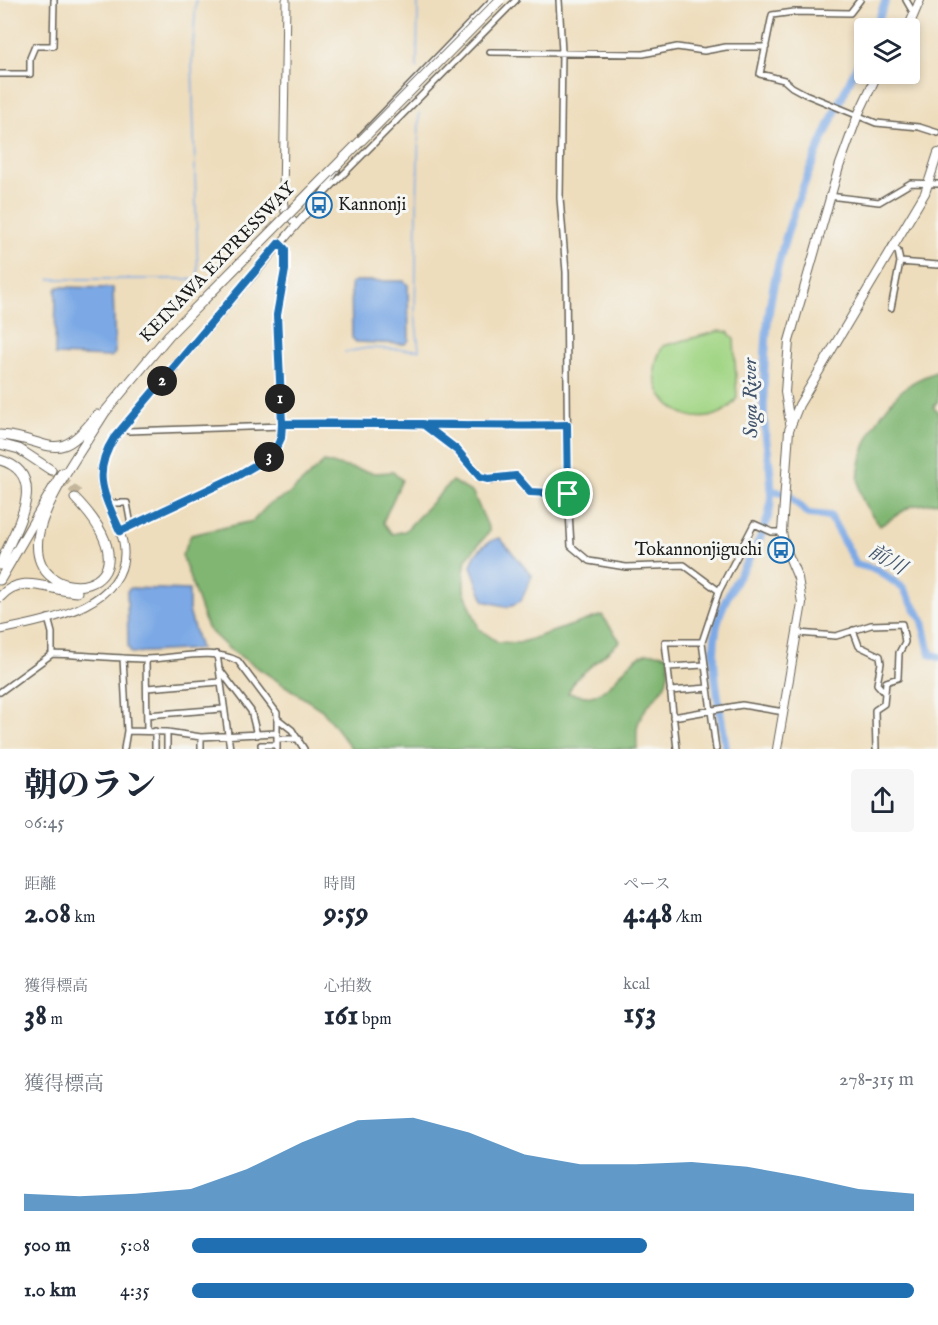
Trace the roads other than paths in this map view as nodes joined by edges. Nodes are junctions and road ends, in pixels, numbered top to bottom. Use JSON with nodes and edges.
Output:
{"nodes":[{"id":1,"x":54,"y":0,"type":"edge"},
{"id":2,"x":286,"y":0,"type":"edge"},
{"id":3,"x":492,"y":0,"type":"edge"},
{"id":4,"x":500,"y":0,"type":"edge"},
{"id":5,"x":516,"y":0,"type":"edge"},
{"id":6,"x":559,"y":0,"type":"edge"},
{"id":7,"x":860,"y":0,"type":"edge"},
{"id":8,"x":906,"y":0,"type":"edge"},
{"id":9,"x":920,"y":0,"type":"edge"},
{"id":10,"x":914,"y":14,"type":"junction"},
{"id":11,"x":912,"y":18,"type":"edge"},
{"id":12,"x":766,"y":46,"type":"junction"},
{"id":13,"x":490,"y":52,"type":"dead end"},
{"id":14,"x":562,"y":52,"type":"junction"},
{"id":15,"x":0,"y":74,"type":"edge"},
{"id":16,"x":873,"y":84,"type":"edge"},
{"id":17,"x":858,"y":116,"type":"junction"},
{"id":18,"x":938,"y":133,"type":"edge"},
{"id":19,"x":938,"y":153,"type":"edge"},
{"id":20,"x":934,"y":184,"type":"edge"},
{"id":21,"x":829,"y":196,"type":"junction"},
{"id":22,"x":316,"y":202,"type":"junction"},
{"id":23,"x":296,"y":224,"type":"junction"},
{"id":24,"x":279,"y":243,"type":"junction"},
{"id":25,"x":892,"y":246,"type":"junction"},
{"id":26,"x":900,"y":262,"type":"junction"},
{"id":27,"x":938,"y":264,"type":"edge"},
{"id":28,"x":891,"y":308,"type":"dead end"},
{"id":29,"x":105,"y":411,"type":"junction"},
{"id":30,"x":423,"y":424,"type":"junction"},
{"id":31,"x":790,"y":424,"type":"junction"},
{"id":32,"x":125,"y":425,"type":"junction"},
{"id":33,"x":282,"y":425,"type":"junction"},
{"id":34,"x":567,"y":425,"type":"junction"},
{"id":35,"x":0,"y":435,"type":"edge"},
{"id":36,"x":0,"y":444,"type":"edge"},
{"id":37,"x":0,"y":449,"type":"edge"},
{"id":38,"x":0,"y":460,"type":"edge"},
{"id":39,"x":568,"y":494,"type":"junction"},
{"id":40,"x":108,"y":503,"type":"junction"},
{"id":41,"x":131,"y":525,"type":"junction"},
{"id":42,"x":120,"y":531,"type":"junction"},
{"id":43,"x":782,"y":532,"type":"junction"},
{"id":44,"x":0,"y":566,"type":"edge"},
{"id":45,"x":0,"y":580,"type":"edge"},
{"id":46,"x":719,"y":591,"type":"junction"},
{"id":47,"x":0,"y":597,"type":"edge"},
{"id":48,"x":48,"y":618,"type":"junction"},
{"id":49,"x":0,"y":630,"type":"edge"},
{"id":50,"x":853,"y":630,"type":"junction"},
{"id":51,"x":798,"y":633,"type":"junction"},
{"id":52,"x":702,"y":642,"type":"junction"},
{"id":53,"x":52,"y":654,"type":"junction"},
{"id":54,"x":217,"y":654,"type":"junction"},
{"id":55,"x":123,"y":658,"type":"junction"},
{"id":56,"x":146,"y":659,"type":"junction"},
{"id":57,"x":704,"y":665,"type":"junction"},
{"id":58,"x":668,"y":668,"type":"junction"},
{"id":59,"x":220,"y":670,"type":"junction"},
{"id":60,"x":220,"y":682,"type":"junction"},
{"id":61,"x":147,"y":688,"type":"junction"},
{"id":62,"x":708,"y":688,"type":"junction"},
{"id":63,"x":670,"y":691,"type":"junction"},
{"id":64,"x":0,"y":692,"type":"edge"},
{"id":65,"x":885,"y":693,"type":"junction"},
{"id":66,"x":222,"y":709,"type":"junction"},
{"id":67,"x":712,"y":710,"type":"junction"},
{"id":68,"x":784,"y":712,"type":"junction"},
{"id":69,"x":147,"y":715,"type":"junction"},
{"id":70,"x":674,"y":717,"type":"junction"},
{"id":71,"x":279,"y":719,"type":"junction"},
{"id":72,"x":127,"y":731,"type":"junction"},
{"id":73,"x":147,"y":731,"type":"junction"},
{"id":74,"x":155,"y":731,"type":"junction"},
{"id":75,"x":167,"y":732,"type":"junction"},
{"id":76,"x":257,"y":735,"type":"junction"},
{"id":77,"x":201,"y":736,"type":"junction"},
{"id":78,"x":229,"y":736,"type":"junction"},
{"id":79,"x":299,"y":739,"type":"junction"},
{"id":80,"x":277,"y":742,"type":"edge"},
{"id":81,"x":124,"y":749,"type":"edge"},
{"id":82,"x":155,"y":749,"type":"edge"},
{"id":83,"x":168,"y":749,"type":"edge"},
{"id":84,"x":201,"y":749,"type":"edge"},
{"id":85,"x":230,"y":749,"type":"edge"},
{"id":86,"x":262,"y":749,"type":"edge"},
{"id":87,"x":304,"y":749,"type":"edge"},
{"id":88,"x":677,"y":749,"type":"edge"},
{"id":89,"x":716,"y":749,"type":"edge"},
{"id":90,"x":777,"y":749,"type":"edge"},
{"id":91,"x":876,"y":749,"type":"edge"}],
"edges":[{"from":1,"to":15,"type":"street"},
{"from":2,"to":23,"type":"main road"},
{"from":3,"to":22,"type":"street"},
{"from":4,"to":29,"type":"highway","name":"KEINAWA EXPRESSWAY","bridge":true},
{"from":5,"to":22,"type":"street"},
{"from":6,"to":14,"type":"street"},
{"from":7,"to":12,"type":"street"},
{"from":8,"to":10,"type":"street"},
{"from":9,"to":10,"type":"main road"},
{"from":10,"to":11,"type":"main road"},
{"from":12,"to":14,"type":"street"},
{"from":12,"to":17,"type":"street"},
{"from":13,"to":14,"type":"street"},
{"from":14,"to":34,"type":"street"},
{"from":16,"to":17,"type":"main road"},
{"from":17,"to":18,"type":"street"},
{"from":17,"to":21,"type":"main road"},
{"from":19,"to":20,"type":"main road"},
{"from":20,"to":21,"type":"street"},
{"from":20,"to":25,"type":"main road"},
{"from":21,"to":31,"type":"main road"},
{"from":22,"to":23,"type":"main road"},
{"from":23,"to":24,"type":"main road"},
{"from":24,"to":32,"type":"main road"},
{"from":24,"to":33,"type":"street"},
{"from":25,"to":26,"type":"street"},
{"from":25,"to":31,"type":"main road"},
{"from":26,"to":27,"type":"street"},
{"from":26,"to":28,"type":"street"},
{"from":29,"to":35,"type":"highway"},
{"from":29,"to":45,"type":"highway","name":"KEINAWA EXPRESSWAY"},
{"from":29,"to":47,"type":"highway"},
{"from":30,"to":33,"type":"street"},
{"from":30,"to":34,"type":"street"},
{"from":30,"to":39,"type":"street"},
{"from":31,"to":43,"type":"main road"},
{"from":32,"to":33,"type":"street"},
{"from":32,"to":40,"type":"main road"},
{"from":33,"to":41,"type":"street"},
{"from":34,"to":39,"type":"street"},
{"from":36,"to":37,"type":"highway"},
{"from":38,"to":44,"type":"highway"},
{"from":39,"to":46,"type":"street"},
{"from":40,"to":41,"type":"street"},
{"from":40,"to":42,"type":"main road"},
{"from":41,"to":42,"type":"street"},
{"from":42,"to":48,"type":"main road"},
{"from":43,"to":46,"type":"street"},
{"from":43,"to":51,"type":"main road"},
{"from":46,"to":52,"type":"street"},
{"from":48,"to":49,"type":"main road"},
{"from":48,"to":53,"type":"street"},
{"from":50,"to":51,"type":"street"},
{"from":50,"to":65,"type":"street"},
{"from":50,"to":65,"type":"street"},
{"from":51,"to":68,"type":"main road"},
{"from":52,"to":57,"type":"street"},
{"from":52,"to":58,"type":"street"},
{"from":53,"to":55,"type":"street"},
{"from":53,"to":64,"type":"street"},
{"from":54,"to":56,"type":"street"},
{"from":54,"to":59,"type":"street"},
{"from":54,"to":71,"type":"street"},
{"from":55,"to":56,"type":"street"},
{"from":55,"to":72,"type":"street"},
{"from":56,"to":61,"type":"street"},
{"from":57,"to":58,"type":"street"},
{"from":57,"to":62,"type":"street"},
{"from":58,"to":63,"type":"street"},
{"from":59,"to":60,"type":"street"},
{"from":59,"to":76,"type":"street"},
{"from":60,"to":61,"type":"street"},
{"from":60,"to":66,"type":"street"},
{"from":61,"to":69,"type":"street"},
{"from":62,"to":63,"type":"street"},
{"from":62,"to":67,"type":"street"},
{"from":63,"to":70,"type":"street"},
{"from":65,"to":91,"type":"street"},
{"from":66,"to":69,"type":"street"},
{"from":66,"to":78,"type":"street"},
{"from":67,"to":68,"type":"street"},
{"from":67,"to":70,"type":"street"},
{"from":67,"to":89,"type":"street"},
{"from":68,"to":90,"type":"main road"},
{"from":69,"to":73,"type":"street"},
{"from":70,"to":88,"type":"street"},
{"from":71,"to":79,"type":"street"},
{"from":71,"to":80,"type":"street"},
{"from":72,"to":73,"type":"street"},
{"from":72,"to":81,"type":"street"},
{"from":73,"to":74,"type":"street"},
{"from":74,"to":75,"type":"street"},
{"from":74,"to":82,"type":"street"},
{"from":75,"to":77,"type":"street"},
{"from":75,"to":83,"type":"street"},
{"from":76,"to":78,"type":"street"},
{"from":76,"to":80,"type":"street"},
{"from":77,"to":78,"type":"street"},
{"from":77,"to":84,"type":"street"},
{"from":78,"to":85,"type":"street"},
{"from":79,"to":80,"type":"street"},
{"from":79,"to":87,"type":"street"},
{"from":80,"to":86,"type":"street"}]}
